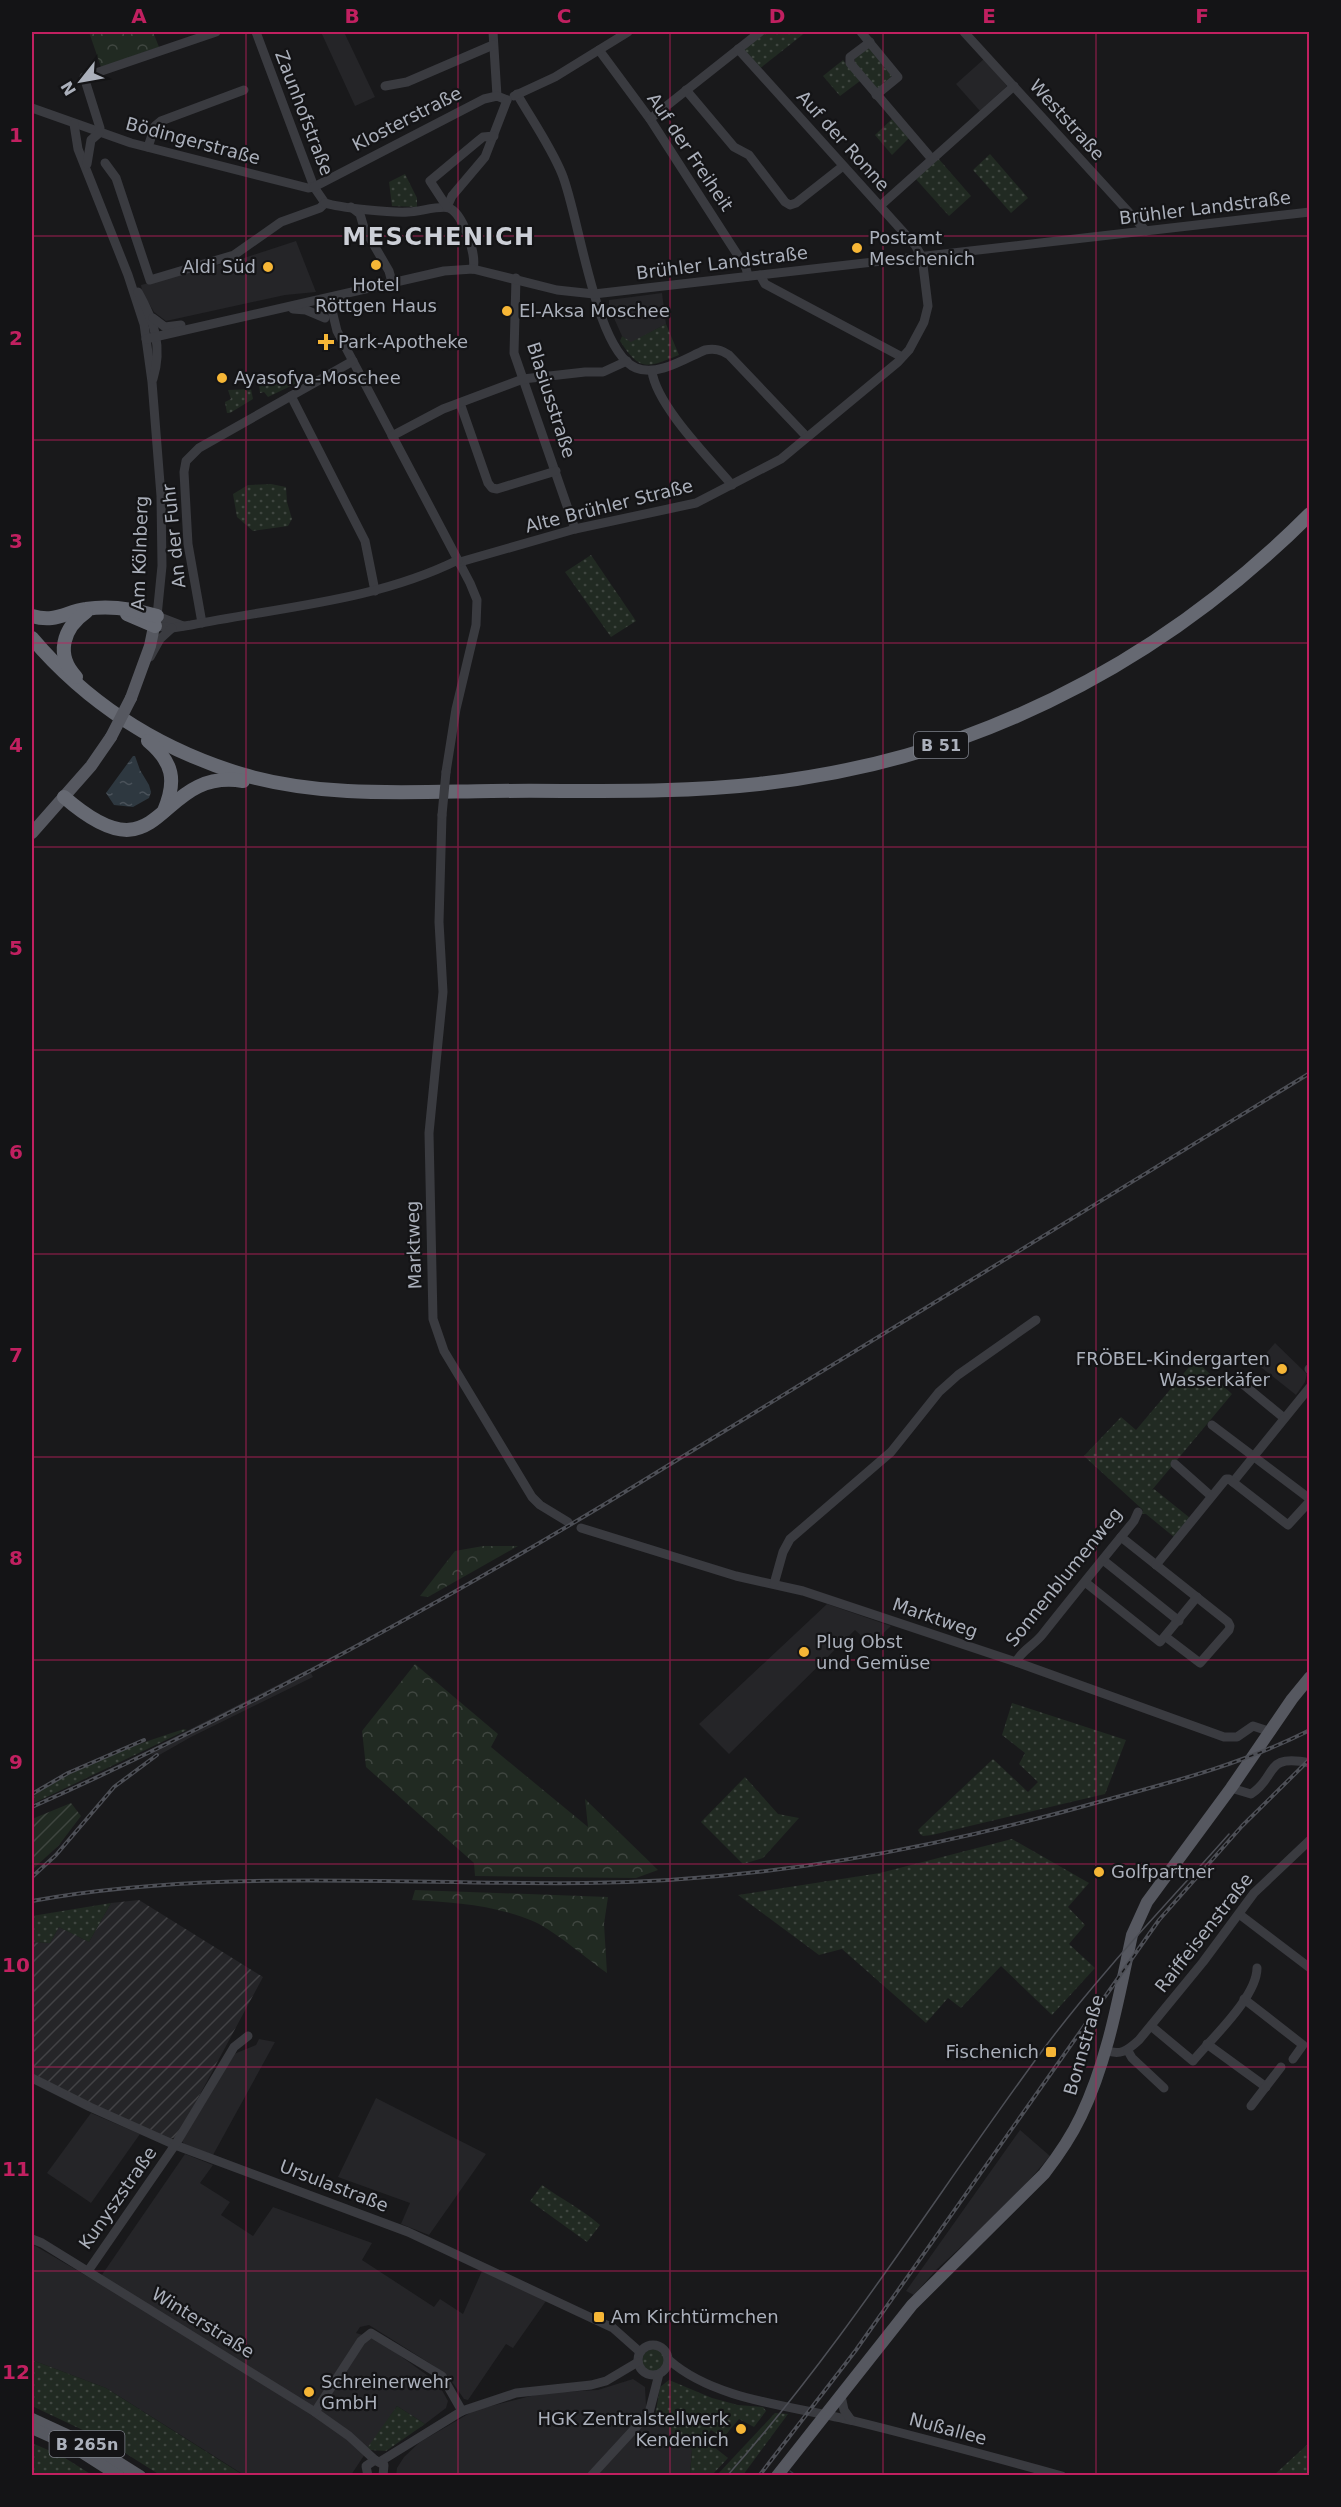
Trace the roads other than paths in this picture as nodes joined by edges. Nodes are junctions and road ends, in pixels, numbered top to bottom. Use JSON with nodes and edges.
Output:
{"nodes":[{"id":1,"x":216,"y":32,"type":"edge"},
{"id":2,"x":256,"y":32,"type":"edge"},
{"id":3,"x":493,"y":32,"type":"edge"},
{"id":4,"x":628,"y":32,"type":"edge"},
{"id":5,"x":760,"y":32,"type":"edge"},
{"id":6,"x":861,"y":32,"type":"edge"},
{"id":7,"x":964,"y":32,"type":"edge"},
{"id":8,"x":870,"y":42,"type":"junction"},
{"id":9,"x":493,"y":45,"type":"junction"},
{"id":10,"x":598,"y":50,"type":"junction"},
{"id":11,"x":738,"y":50,"type":"junction"},
{"id":12,"x":385,"y":86,"type":"dead end"},
{"id":13,"x":1014,"y":86,"type":"junction"},
{"id":14,"x":244,"y":90,"type":"dead end"},
{"id":15,"x":686,"y":90,"type":"junction"},
{"id":16,"x":518,"y":94,"type":"junction"},
{"id":17,"x":876,"y":95,"type":"junction"},
{"id":18,"x":497,"y":96,"type":"junction"},
{"id":19,"x":507,"y":100,"type":"junction"},
{"id":20,"x":32,"y":108,"type":"edge"},
{"id":21,"x":650,"y":119,"type":"junction"},
{"id":22,"x":74,"y":124,"type":"junction"},
{"id":23,"x":85,"y":128,"type":"junction"},
{"id":24,"x":99,"y":133,"type":"junction"},
{"id":25,"x":494,"y":136,"type":"junction"},
{"id":26,"x":148,"y":147,"type":"junction"},
{"id":27,"x":931,"y":158,"type":"junction"},
{"id":28,"x":105,"y":163,"type":"dead end"},
{"id":29,"x":87,"y":166,"type":"junction"},
{"id":30,"x":843,"y":166,"type":"junction"},
{"id":31,"x":314,"y":187,"type":"junction"},
{"id":32,"x":325,"y":203,"type":"junction"},
{"id":33,"x":880,"y":206,"type":"junction"},
{"id":34,"x":351,"y":207,"type":"junction"},
{"id":35,"x":447,"y":207,"type":"junction"},
{"id":36,"x":372,"y":208,"type":"junction"},
{"id":37,"x":1307,"y":212,"type":"edge"},
{"id":38,"x":362,"y":220,"type":"junction"},
{"id":39,"x":1146,"y":231,"type":"junction"},
{"id":40,"x":922,"y":257,"type":"junction"},
{"id":41,"x":474,"y":269,"type":"junction"},
{"id":42,"x":128,"y":274,"type":"junction"},
{"id":43,"x":760,"y":275,"type":"junction"},
{"id":44,"x":748,"y":276,"type":"junction"},
{"id":45,"x":516,"y":278,"type":"junction"},
{"id":46,"x":393,"y":282,"type":"junction"},
{"id":47,"x":594,"y":294,"type":"junction"},
{"id":48,"x":329,"y":298,"type":"junction"},
{"id":49,"x":317,"y":300,"type":"junction"},
{"id":50,"x":285,"y":308,"type":"junction"},
{"id":51,"x":151,"y":316,"type":"junction"},
{"id":52,"x":325,"y":318,"type":"junction"},
{"id":53,"x":198,"y":326,"type":"junction"},
{"id":54,"x":337,"y":331,"type":"junction"},
{"id":55,"x":157,"y":337,"type":"junction"},
{"id":56,"x":146,"y":339,"type":"junction"},
{"id":57,"x":902,"y":357,"type":"junction"},
{"id":58,"x":353,"y":361,"type":"junction"},
{"id":59,"x":627,"y":362,"type":"junction"},
{"id":60,"x":652,"y":371,"type":"junction"},
{"id":61,"x":523,"y":379,"type":"junction"},
{"id":62,"x":152,"y":382,"type":"junction"},
{"id":63,"x":291,"y":396,"type":"junction"},
{"id":64,"x":460,"y":403,"type":"junction"},
{"id":65,"x":393,"y":436,"type":"junction"},
{"id":66,"x":807,"y":437,"type":"junction"},
{"id":67,"x":556,"y":471,"type":"junction"},
{"id":68,"x":732,"y":485,"type":"junction"},
{"id":69,"x":1310,"y":514,"type":"edge"},
{"id":70,"x":575,"y":529,"type":"junction"},
{"id":71,"x":459,"y":561,"type":"junction"},
{"id":72,"x":375,"y":591,"type":"junction"},
{"id":73,"x":93,"y":608,"type":"junction"},
{"id":74,"x":32,"y":616,"type":"edge"},
{"id":75,"x":156,"y":621,"type":"junction"},
{"id":76,"x":202,"y":623,"type":"junction"},
{"id":77,"x":183,"y":626,"type":"junction"},
{"id":78,"x":172,"y":628,"type":"junction"},
{"id":79,"x":32,"y":638,"type":"edge"},
{"id":80,"x":142,"y":671,"type":"junction"},
{"id":81,"x":91,"y":696,"type":"junction"},
{"id":82,"x":133,"y":726,"type":"junction"},
{"id":83,"x":270,"y":780,"type":"junction"},
{"id":84,"x":67,"y":794,"type":"junction"},
{"id":85,"x":163,"y":813,"type":"junction"},
{"id":86,"x":32,"y":833,"type":"edge"},
{"id":87,"x":1036,"y":1320,"type":"dead end"},
{"id":88,"x":1244,"y":1385,"type":"dead end"},
{"id":89,"x":1310,"y":1386,"type":"edge"},
{"id":90,"x":1284,"y":1418,"type":"junction"},
{"id":91,"x":1212,"y":1425,"type":"dead end"},
{"id":92,"x":1253,"y":1456,"type":"junction"},
{"id":93,"x":1175,"y":1464,"type":"dead end"},
{"id":94,"x":1233,"y":1482,"type":"junction"},
{"id":95,"x":1211,"y":1496,"type":"junction"},
{"id":96,"x":1310,"y":1500,"type":"edge"},
{"id":97,"x":1138,"y":1512,"type":"dead end"},
{"id":98,"x":568,"y":1522,"type":"dead end"},
{"id":99,"x":581,"y":1528,"type":"dead end"},
{"id":100,"x":1121,"y":1537,"type":"junction"},
{"id":101,"x":1102,"y":1560,"type":"junction"},
{"id":102,"x":1156,"y":1565,"type":"junction"},
{"id":103,"x":1085,"y":1582,"type":"junction"},
{"id":104,"x":774,"y":1584,"type":"junction"},
{"id":105,"x":1197,"y":1597,"type":"junction"},
{"id":106,"x":1179,"y":1621,"type":"junction"},
{"id":107,"x":1166,"y":1637,"type":"junction"},
{"id":108,"x":1016,"y":1662,"type":"junction"},
{"id":109,"x":1310,"y":1677,"type":"edge"},
{"id":110,"x":1271,"y":1732,"type":"junction"},
{"id":111,"x":1310,"y":1763,"type":"edge"},
{"id":112,"x":1231,"y":1788,"type":"junction"},
{"id":113,"x":1310,"y":1840,"type":"edge"},
{"id":114,"x":1239,"y":1914,"type":"junction"},
{"id":115,"x":1257,"y":1968,"type":"dead end"},
{"id":116,"x":1310,"y":1968,"type":"edge"},
{"id":117,"x":1244,"y":1999,"type":"junction"},
{"id":118,"x":1151,"y":2026,"type":"junction"},
{"id":119,"x":248,"y":2036,"type":"dead end"},
{"id":120,"x":1208,"y":2044,"type":"junction"},
{"id":121,"x":1105,"y":2049,"type":"junction"},
{"id":122,"x":1128,"y":2051,"type":"junction"},
{"id":123,"x":1293,"y":2059,"type":"dead end"},
{"id":124,"x":1281,"y":2067,"type":"dead end"},
{"id":125,"x":32,"y":2078,"type":"edge"},
{"id":126,"x":1266,"y":2087,"type":"junction"},
{"id":127,"x":1164,"y":2088,"type":"dead end"},
{"id":128,"x":1251,"y":2106,"type":"dead end"},
{"id":129,"x":175,"y":2145,"type":"junction"},
{"id":130,"x":32,"y":2239,"type":"edge"},
{"id":131,"x":88,"y":2271,"type":"junction"},
{"id":132,"x":669,"y":2360,"type":"junction"},
{"id":133,"x":648,"y":2364,"type":"junction"},
{"id":134,"x":693,"y":2377,"type":"junction"},
{"id":135,"x":841,"y":2396,"type":"junction"},
{"id":136,"x":462,"y":2411,"type":"junction"},
{"id":137,"x":315,"y":2412,"type":"junction"},
{"id":138,"x":826,"y":2415,"type":"junction"},
{"id":139,"x":32,"y":2419,"type":"edge"},
{"id":140,"x":851,"y":2420,"type":"junction"},
{"id":141,"x":32,"y":2428,"type":"edge"},
{"id":142,"x":353,"y":2440,"type":"junction"},
{"id":143,"x":382,"y":2469,"type":"edge"},
{"id":144,"x":366,"y":2472,"type":"edge"},
{"id":145,"x":119,"y":2475,"type":"edge"},
{"id":146,"x":140,"y":2475,"type":"edge"},
{"id":147,"x":591,"y":2475,"type":"edge"},
{"id":148,"x":777,"y":2475,"type":"edge"},
{"id":149,"x":1062,"y":2475,"type":"edge"}],
"edges":[{"from":1,"to":24,"type":"street"},
{"from":2,"to":31,"type":"street","name":"Zaunhofstraße"},
{"from":3,"to":9,"type":"street"},
{"from":4,"to":10,"type":"street"},
{"from":5,"to":11,"type":"street"},
{"from":6,"to":8,"type":"street"},
{"from":7,"to":13,"type":"street","name":"Weststraße"},
{"from":8,"to":17,"type":"street"},
{"from":8,"to":17,"type":"street"},
{"from":9,"to":12,"type":"street"},
{"from":9,"to":18,"type":"street"},
{"from":10,"to":16,"type":"street"},
{"from":10,"to":21,"type":"street","name":"Auf der Freiheit"},
{"from":11,"to":15,"type":"street"},
{"from":11,"to":30,"type":"street","name":"Auf der Ronne"},
{"from":13,"to":27,"type":"street"},
{"from":13,"to":39,"type":"street","name":"Weststraße"},
{"from":14,"to":26,"type":"street"},
{"from":15,"to":21,"type":"street"},
{"from":15,"to":30,"type":"street"},
{"from":16,"to":19,"type":"street"},
{"from":16,"to":47,"type":"street"},
{"from":17,"to":27,"type":"street"},
{"from":18,"to":19,"type":"street"},
{"from":18,"to":31,"type":"street","name":"Klosterstraße"},
{"from":19,"to":25,"type":"street"},
{"from":20,"to":22,"type":"street","name":"Bödingerstraße"},
{"from":21,"to":44,"type":"street","name":"Auf der Freiheit"},
{"from":22,"to":23,"type":"street","name":"Bödingerstraße"},
{"from":22,"to":29,"type":"street","name":"Am Kölnberg"},
{"from":23,"to":24,"type":"street","name":"Bödingerstraße"},
{"from":23,"to":29,"type":"street","name":"Am Kölnberg"},
{"from":24,"to":26,"type":"street","name":"Bödingerstraße"},
{"from":24,"to":29,"type":"street"},
{"from":25,"to":35,"type":"street"},
{"from":25,"to":35,"type":"street"},
{"from":26,"to":31,"type":"street","name":"Bödingerstraße"},
{"from":27,"to":33,"type":"street"},
{"from":28,"to":32,"type":"street"},
{"from":29,"to":42,"type":"street","name":"Am Kölnberg"},
{"from":30,"to":33,"type":"street","name":"Auf der Ronne"},
{"from":31,"to":32,"type":"street","name":"Zaunhofstraße"},
{"from":32,"to":34,"type":"street"},
{"from":33,"to":40,"type":"street","name":"Auf der Ronne"},
{"from":34,"to":36,"type":"street"},
{"from":34,"to":38,"type":"street"},
{"from":35,"to":36,"type":"street"},
{"from":35,"to":41,"type":"street"},
{"from":36,"to":38,"type":"street"},
{"from":37,"to":39,"type":"street","name":"Brühler Landstraße"},
{"from":38,"to":46,"type":"street"},
{"from":39,"to":40,"type":"street","name":"Brühler Landstraße"},
{"from":40,"to":43,"type":"street","name":"Brühler Landstraße"},
{"from":40,"to":57,"type":"street","name":"Alte Brühler Straße"},
{"from":41,"to":45,"type":"street","name":"Brühler Landstraße"},
{"from":41,"to":46,"type":"street","name":"Brühler Landstraße"},
{"from":42,"to":51,"type":"street","name":"Am Kölnberg"},
{"from":42,"to":56,"type":"street","name":"Am Kölnberg"},
{"from":43,"to":44,"type":"street","name":"Brühler Landstraße"},
{"from":43,"to":57,"type":"street"},
{"from":44,"to":47,"type":"street","name":"Brühler Landstraße"},
{"from":45,"to":47,"type":"street","name":"Brühler Landstraße"},
{"from":45,"to":61,"type":"street","name":"Blasiusstraße"},
{"from":46,"to":48,"type":"street","name":"Brühler Landstraße"},
{"from":47,"to":59,"type":"street"},
{"from":48,"to":49,"type":"street","name":"Brühler Landstraße"},
{"from":48,"to":54,"type":"street"},
{"from":49,"to":50,"type":"street","name":"Brühler Landstraße"},
{"from":49,"to":52,"type":"street"},
{"from":50,"to":52,"type":"street"},
{"from":50,"to":53,"type":"street","name":"Brühler Landstraße"},
{"from":51,"to":53,"type":"street"},
{"from":51,"to":55,"type":"street","name":"Am Kölnberg"},
{"from":52,"to":54,"type":"street"},
{"from":53,"to":55,"type":"street","name":"Brühler Landstraße"},
{"from":54,"to":58,"type":"street","name":"Marktweg"},
{"from":55,"to":56,"type":"street","name":"Brühler Landstraße"},
{"from":55,"to":62,"type":"street","name":"Am Kölnberg"},
{"from":56,"to":62,"type":"street","name":"Am Kölnberg"},
{"from":57,"to":66,"type":"street","name":"Alte Brühler Straße"},
{"from":58,"to":63,"type":"street","name":"An der Fuhr"},
{"from":58,"to":65,"type":"street","name":"Marktweg"},
{"from":59,"to":60,"type":"street"},
{"from":59,"to":61,"type":"street"},
{"from":60,"to":66,"type":"street"},
{"from":60,"to":68,"type":"street"},
{"from":61,"to":64,"type":"street"},
{"from":61,"to":67,"type":"street","name":"Blasiusstraße"},
{"from":62,"to":75,"type":"street","name":"Am Kölnberg"},
{"from":63,"to":72,"type":"street"},
{"from":63,"to":76,"type":"street","name":"An der Fuhr"},
{"from":64,"to":65,"type":"street"},
{"from":64,"to":67,"type":"street"},
{"from":65,"to":71,"type":"street","name":"Marktweg"},
{"from":66,"to":68,"type":"street","name":"Alte Brühler Straße"},
{"from":67,"to":70,"type":"street","name":"Blasiusstraße"},
{"from":68,"to":70,"type":"street","name":"Alte Brühler Straße"},
{"from":69,"to":83,"type":"highway","number":"B 51"},
{"from":70,"to":71,"type":"street","name":"Alte Brühler Straße"},
{"from":71,"to":72,"type":"street","name":"Alte Brühler Straße"},
{"from":71,"to":98,"type":"street","name":"Marktweg","bridge":true},
{"from":72,"to":76,"type":"street","name":"Alte Brühler Straße"},
{"from":73,"to":74,"type":"highway"},
{"from":73,"to":75,"type":"highway"},
{"from":73,"to":81,"type":"highway"},
{"from":75,"to":77,"type":"street"},
{"from":75,"to":78,"type":"street","name":"Alte Brühler Straße"},
{"from":75,"to":80,"type":"main road","name":"Am Kölnberg"},
{"from":76,"to":77,"type":"street","name":"Alte Brühler Straße"},
{"from":77,"to":78,"type":"street","name":"Alte Brühler Straße"},
{"from":78,"to":80,"type":"street"},
{"from":79,"to":81,"type":"highway","number":"B 51"},
{"from":80,"to":84,"type":"main road","name":"Am Kölnberg","bridge":true},
{"from":81,"to":82,"type":"highway","number":"B 51"},
{"from":82,"to":83,"type":"highway","number":"B 51"},
{"from":82,"to":85,"type":"highway"},
{"from":83,"to":85,"type":"highway"},
{"from":84,"to":85,"type":"highway"},
{"from":84,"to":86,"type":"main road","name":"Am Kölnberg"},
{"from":87,"to":104,"type":"street"},
{"from":88,"to":90,"type":"street"},
{"from":89,"to":90,"type":"street"},
{"from":90,"to":92,"type":"street"},
{"from":91,"to":92,"type":"street"},
{"from":92,"to":94,"type":"street"},
{"from":92,"to":96,"type":"street"},
{"from":93,"to":95,"type":"street"},
{"from":94,"to":95,"type":"street"},
{"from":94,"to":96,"type":"street"},
{"from":95,"to":102,"type":"street"},
{"from":97,"to":100,"type":"street","name":"Sonnenblumenweg"},
{"from":99,"to":104,"type":"street","name":"Marktweg"},
{"from":100,"to":101,"type":"street","name":"Sonnenblumenweg"},
{"from":100,"to":102,"type":"street"},
{"from":101,"to":103,"type":"street","name":"Sonnenblumenweg"},
{"from":101,"to":106,"type":"street"},
{"from":102,"to":105,"type":"street"},
{"from":103,"to":107,"type":"street"},
{"from":103,"to":108,"type":"street","name":"Sonnenblumenweg"},
{"from":104,"to":108,"type":"street","name":"Marktweg"},
{"from":105,"to":106,"type":"street"},
{"from":105,"to":107,"type":"street"},
{"from":106,"to":107,"type":"street"},
{"from":108,"to":110,"type":"street","name":"Marktweg"},
{"from":109,"to":110,"type":"main road","name":"Bonnstraße"},
{"from":110,"to":112,"type":"main road","name":"Bonnstraße"},
{"from":111,"to":112,"type":"street"},
{"from":112,"to":121,"type":"main road","name":"Bonnstraße"},
{"from":113,"to":114,"type":"street","name":"Raiffeisenstraße"},
{"from":114,"to":116,"type":"street"},
{"from":114,"to":118,"type":"street","name":"Raiffeisenstraße"},
{"from":115,"to":117,"type":"street"},
{"from":117,"to":120,"type":"street"},
{"from":117,"to":123,"type":"street"},
{"from":118,"to":120,"type":"street"},
{"from":118,"to":122,"type":"street","name":"Raiffeisenstraße"},
{"from":119,"to":129,"type":"street","name":"Kunyszstraße"},
{"from":120,"to":126,"type":"street"},
{"from":121,"to":122,"type":"street"},
{"from":121,"to":135,"type":"main road","name":"Bonnstraße"},
{"from":122,"to":127,"type":"street"},
{"from":124,"to":126,"type":"street"},
{"from":125,"to":129,"type":"street","name":"Ursulastraße"},
{"from":126,"to":128,"type":"street"},
{"from":129,"to":131,"type":"street","name":"Kunyszstraße"},
{"from":129,"to":133,"type":"street","name":"Ursulastraße"},
{"from":130,"to":131,"type":"street","name":"Winterstraße"},
{"from":131,"to":137,"type":"street","name":"Winterstraße"},
{"from":132,"to":133,"type":"street"},
{"from":132,"to":133,"type":"street","name":"Ursulastraße"},
{"from":132,"to":134,"type":"street","name":"Ursulastraße"},
{"from":133,"to":134,"type":"street","name":"Ursulastraße"},
{"from":133,"to":136,"type":"street"},
{"from":133,"to":147,"type":"street"},
{"from":134,"to":138,"type":"street","name":"Ursulastraße"},
{"from":135,"to":138,"type":"main road","name":"Bonnstraße"},
{"from":135,"to":140,"type":"street"},
{"from":136,"to":137,"type":"street"},
{"from":136,"to":143,"type":"street"},
{"from":137,"to":142,"type":"street","name":"Winterstraße"},
{"from":138,"to":140,"type":"street","name":"Nußallee"},
{"from":138,"to":148,"type":"main road","name":"Bonnstraße"},
{"from":139,"to":146,"type":"main road","number":"B 265n"},
{"from":140,"to":149,"type":"street","name":"Nußallee"},
{"from":141,"to":145,"type":"main road","number":"B 265n"},
{"from":142,"to":143,"type":"street","name":"Winterstraße"},
{"from":142,"to":144,"type":"street","name":"Winterstraße"},
{"from":143,"to":144,"type":"street"}]}
